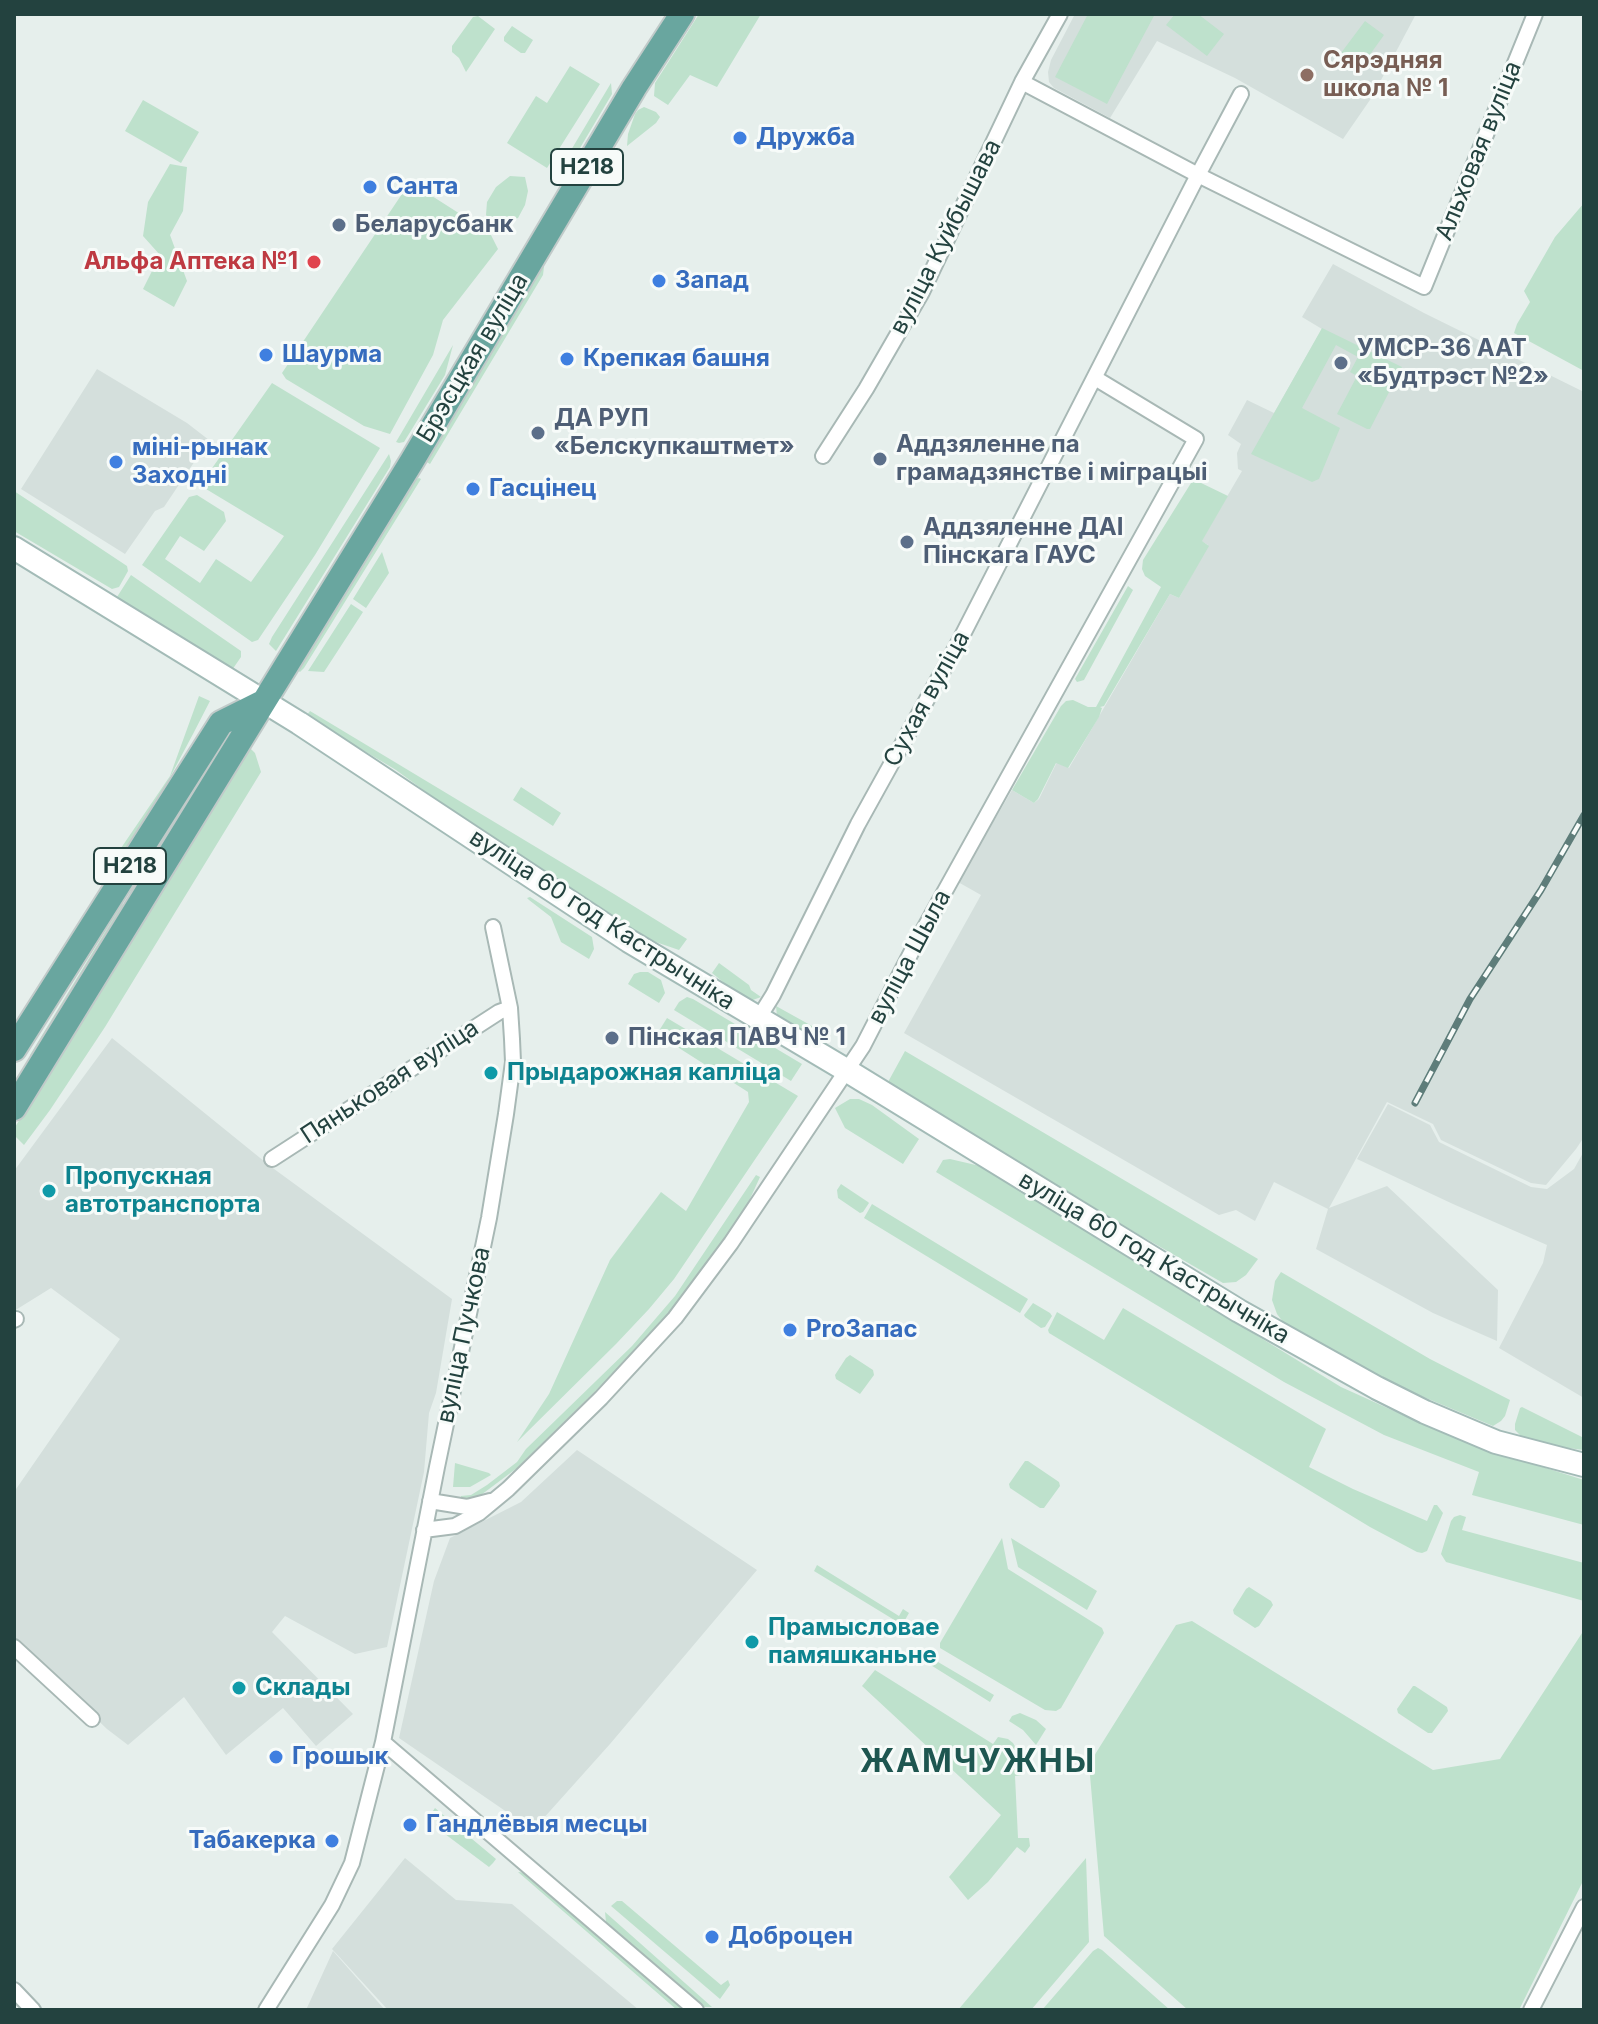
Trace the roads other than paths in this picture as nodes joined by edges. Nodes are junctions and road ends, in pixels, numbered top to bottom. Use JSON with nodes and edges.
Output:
{"nodes":[{"id":1,"x":682,"y":14,"type":"edge"},
{"id":2,"x":1060,"y":14,"type":"edge"},
{"id":3,"x":1535,"y":14,"type":"edge"},
{"id":4,"x":1022,"y":82,"type":"junction"},
{"id":5,"x":1241,"y":94,"type":"dead end"},
{"id":6,"x":1198,"y":175,"type":"junction"},
{"id":7,"x":1095,"y":378,"type":"junction"},
{"id":8,"x":823,"y":456,"type":"dead end"},
{"id":9,"x":14,"y":548,"type":"edge"},
{"id":10,"x":263,"y":702,"type":"junction"},
{"id":11,"x":493,"y":927,"type":"dead end"},
{"id":12,"x":510,"y":1008,"type":"junction"},
{"id":13,"x":758,"y":1019,"type":"junction"},
{"id":14,"x":14,"y":1049,"type":"edge"},
{"id":15,"x":846,"y":1070,"type":"junction"},
{"id":16,"x":14,"y":1108,"type":"edge"},
{"id":17,"x":272,"y":1159,"type":"dead end"},
{"id":18,"x":1584,"y":1465,"type":"edge"},
{"id":19,"x":494,"y":1500,"type":"junction"},
{"id":20,"x":430,"y":1501,"type":"junction"},
{"id":21,"x":424,"y":1530,"type":"junction"},
{"id":22,"x":14,"y":1647,"type":"edge"},
{"id":23,"x":92,"y":1719,"type":"dead end"},
{"id":24,"x":383,"y":1742,"type":"junction"},
{"id":25,"x":1584,"y":1907,"type":"edge"},
{"id":26,"x":14,"y":1990,"type":"edge"},
{"id":27,"x":33,"y":2010,"type":"edge"},
{"id":28,"x":266,"y":2010,"type":"edge"},
{"id":29,"x":696,"y":2010,"type":"edge"},
{"id":30,"x":1531,"y":2010,"type":"edge"}],
"edges":[{"from":1,"to":10,"type":"main road","name":"Брэсцкая вуліца","number":"Н218"},
{"from":2,"to":4,"type":"street","name":"вуліца Куйбышава"},
{"from":3,"to":6,"type":"street","name":"Альховая вуліца"},
{"from":4,"to":6,"type":"street"},
{"from":4,"to":8,"type":"street","name":"вуліца Куйбышава"},
{"from":5,"to":6,"type":"street","name":"Сухая вуліца"},
{"from":6,"to":7,"type":"street","name":"Сухая вуліца"},
{"from":7,"to":13,"type":"street","name":"Сухая вуліца"},
{"from":7,"to":15,"type":"street","name":"вуліца Шыла"},
{"from":9,"to":10,"type":"street","name":"вуліца 60 год Кастрычніка"},
{"from":10,"to":13,"type":"street","name":"вуліца 60 год Кастрычніка"},
{"from":10,"to":14,"type":"main road","number":"Н218"},
{"from":10,"to":16,"type":"main road","name":"Брэсцкая вуліца","number":"Н218"},
{"from":11,"to":12,"type":"street","name":"вуліца Пучкова"},
{"from":12,"to":17,"type":"street","name":"Пяньковая вуліца"},
{"from":12,"to":20,"type":"street","name":"вуліца Пучкова"},
{"from":13,"to":15,"type":"street","name":"вуліца 60 год Кастрычніка"},
{"from":15,"to":18,"type":"street","name":"вуліца 60 год Кастрычніка"},
{"from":15,"to":19,"type":"street","name":"вуліца Шыла"},
{"from":19,"to":20,"type":"street"},
{"from":19,"to":21,"type":"street","name":"вуліца Шыла"},
{"from":20,"to":21,"type":"street","name":"вуліца Пучкова"},
{"from":21,"to":24,"type":"street","name":"вуліца Пучкова"},
{"from":22,"to":23,"type":"street"},
{"from":24,"to":28,"type":"street","name":"вуліца Пучкова"},
{"from":24,"to":29,"type":"street"},
{"from":25,"to":30,"type":"street"},
{"from":26,"to":27,"type":"street"}]}
